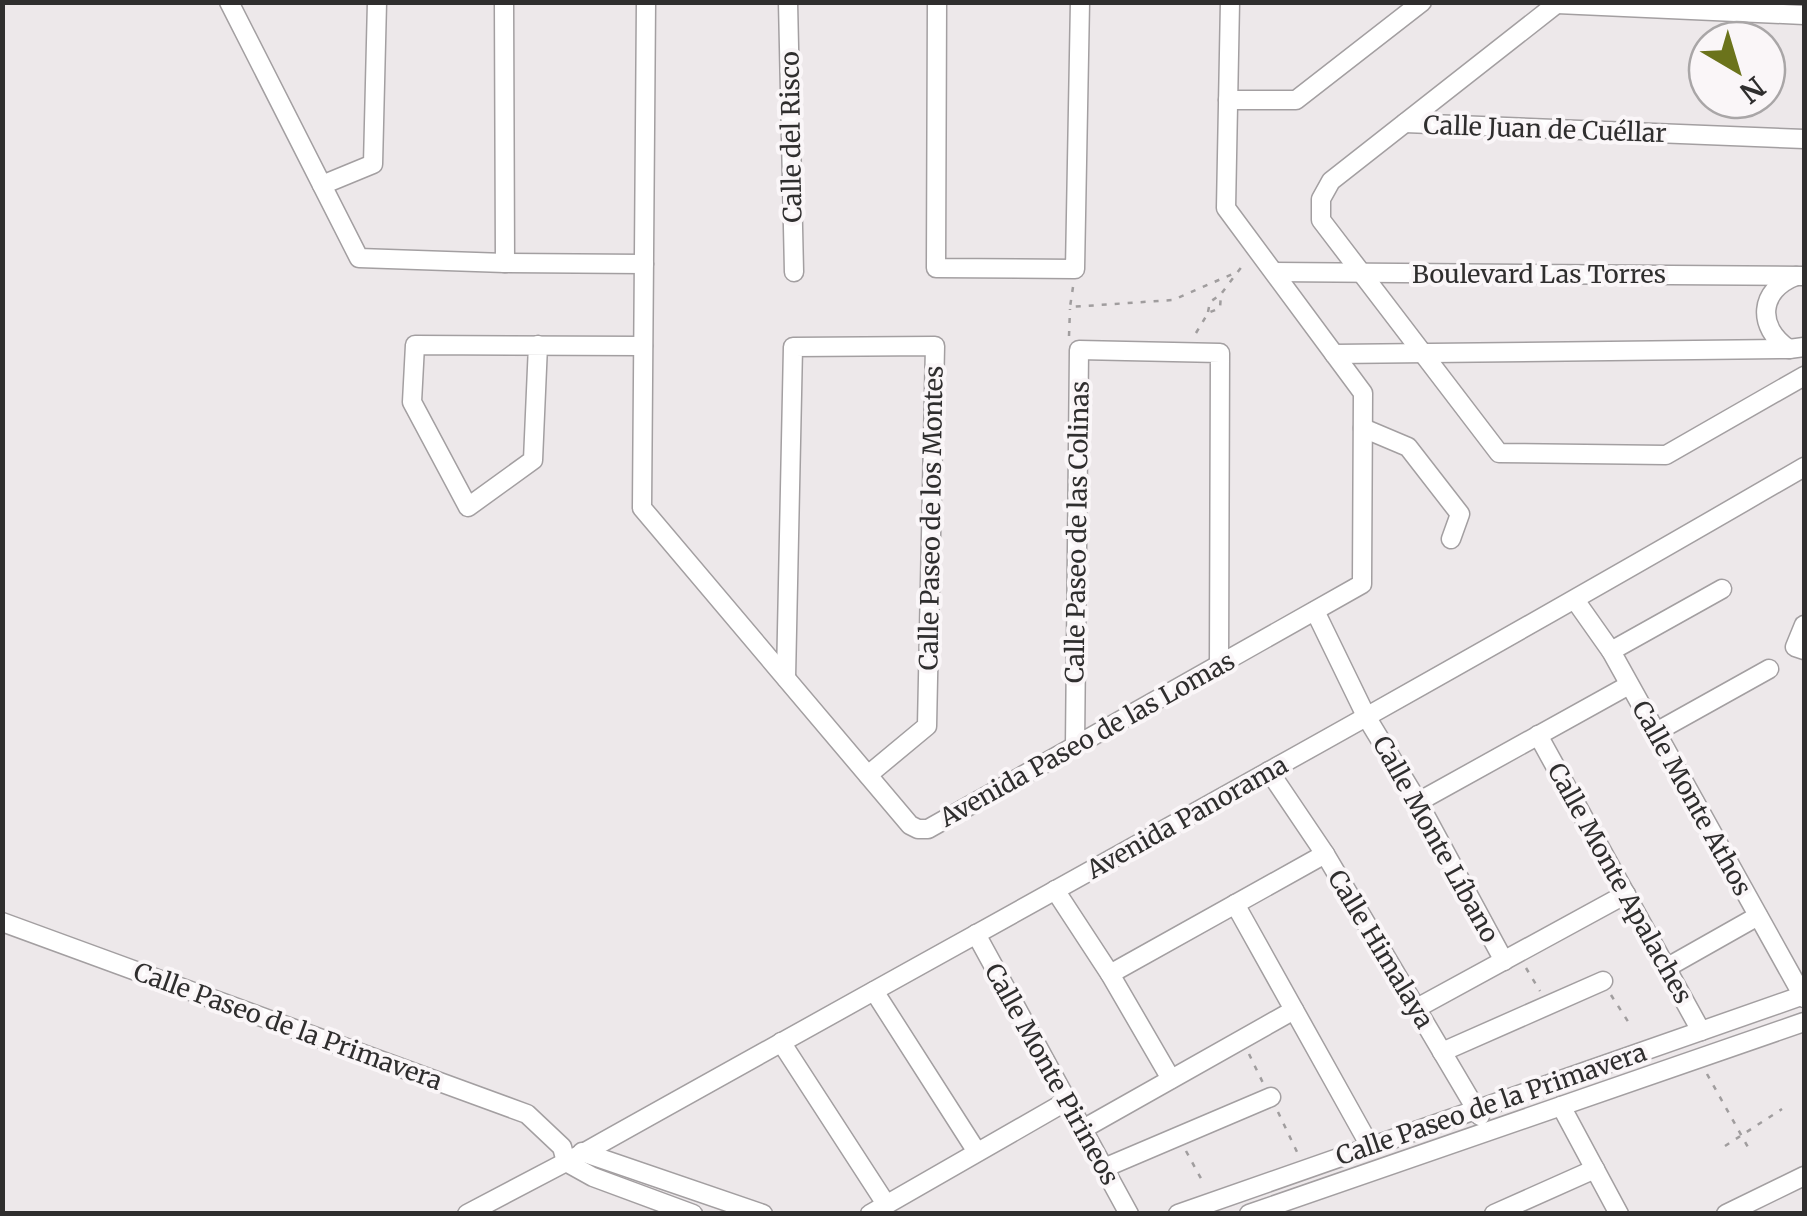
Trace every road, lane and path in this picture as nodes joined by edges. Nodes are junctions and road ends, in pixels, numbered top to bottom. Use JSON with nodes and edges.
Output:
{"nodes":[{"id":1,"x":229,"y":2,"type":"edge"},
{"id":2,"x":377,"y":2,"type":"edge"},
{"id":3,"x":504,"y":2,"type":"edge"},
{"id":4,"x":646,"y":2,"type":"edge"},
{"id":5,"x":788,"y":2,"type":"edge"},
{"id":6,"x":936,"y":2,"type":"edge"},
{"id":7,"x":1080,"y":2,"type":"edge"},
{"id":8,"x":1230,"y":2,"type":"edge"},
{"id":9,"x":1422,"y":2,"type":"edge"},
{"id":10,"x":1558,"y":3,"type":"edge"},
{"id":11,"x":1804,"y":15,"type":"edge"},
{"id":12,"x":1228,"y":100,"type":"junction"},
{"id":13,"x":1405,"y":123,"type":"junction"},
{"id":14,"x":1804,"y":139,"type":"edge"},
{"id":15,"x":322,"y":186,"type":"junction"},
{"id":16,"x":1256,"y":248,"type":"junction"},
{"id":17,"x":505,"y":263,"type":"junction"},
{"id":18,"x":644,"y":264,"type":"junction"},
{"id":19,"x":1075,"y":269,"type":"junction"},
{"id":20,"x":794,"y":272,"type":"dead end"},
{"id":21,"x":1238,"y":272,"type":"junction"},
{"id":22,"x":1274,"y":272,"type":"junction"},
{"id":23,"x":1362,"y":273,"type":"junction"},
{"id":24,"x":1801,"y":276,"type":"edge"},
{"id":25,"x":1221,"y":294,"type":"junction"},
{"id":26,"x":1070,"y":307,"type":"junction"},
{"id":27,"x":1208,"y":313,"type":"junction"},
{"id":28,"x":538,"y":346,"type":"junction"},
{"id":29,"x":644,"y":346,"type":"junction"},
{"id":30,"x":1797,"y":348,"type":"edge"},
{"id":31,"x":1079,"y":350,"type":"junction"},
{"id":32,"x":1184,"y":352,"type":"junction"},
{"id":33,"x":1423,"y":353,"type":"junction"},
{"id":34,"x":1334,"y":354,"type":"junction"},
{"id":35,"x":1804,"y":376,"type":"edge"},
{"id":36,"x":1363,"y":428,"type":"junction"},
{"id":37,"x":1804,"y":466,"type":"edge"},
{"id":38,"x":1451,"y":539,"type":"dead end"},
{"id":39,"x":1722,"y":589,"type":"dead end"},
{"id":40,"x":1576,"y":600,"type":"junction"},
{"id":41,"x":1315,"y":611,"type":"junction"},
{"id":42,"x":1804,"y":625,"type":"edge"},
{"id":43,"x":1804,"y":650,"type":"edge"},
{"id":44,"x":1610,"y":652,"type":"junction"},
{"id":45,"x":1219,"y":665,"type":"junction"},
{"id":46,"x":1769,"y":669,"type":"dead end"},
{"id":47,"x":786,"y":678,"type":"junction"},
{"id":48,"x":1629,"y":685,"type":"junction"},
{"id":49,"x":1367,"y":718,"type":"junction"},
{"id":50,"x":1656,"y":732,"type":"junction"},
{"id":51,"x":1538,"y":736,"type":"junction"},
{"id":52,"x":1075,"y":746,"type":"junction"},
{"id":53,"x":1269,"y":771,"type":"junction"},
{"id":54,"x":868,"y":775,"type":"junction"},
{"id":55,"x":1418,"y":802,"type":"junction"},
{"id":56,"x":1325,"y":854,"type":"junction"},
{"id":57,"x":1055,"y":890,"type":"junction"},
{"id":58,"x":1626,"y":894,"type":"junction"},
{"id":59,"x":1235,"y":904,"type":"junction"},
{"id":60,"x":1758,"y":916,"type":"junction"},
{"id":61,"x":2,"y":922,"type":"edge"},
{"id":62,"x":976,"y":934,"type":"junction"},
{"id":63,"x":1511,"y":957,"type":"junction"},
{"id":64,"x":1666,"y":968,"type":"junction"},
{"id":65,"x":1110,"y":974,"type":"junction"},
{"id":66,"x":1603,"y":981,"type":"joint"},
{"id":67,"x":874,"y":990,"type":"junction"},
{"id":68,"x":1804,"y":996,"type":"edge"},
{"id":69,"x":1549,"y":1005,"type":"junction"},
{"id":70,"x":1416,"y":1008,"type":"junction"},
{"id":71,"x":1294,"y":1010,"type":"junction"},
{"id":72,"x":1804,"y":1022,"type":"edge"},
{"id":73,"x":1629,"y":1023,"type":"dead end"},
{"id":74,"x":1701,"y":1031,"type":"junction"},
{"id":75,"x":781,"y":1042,"type":"junction"},
{"id":76,"x":1442,"y":1052,"type":"junction"},
{"id":77,"x":1698,"y":1060,"type":"junction"},
{"id":78,"x":1171,"y":1079,"type":"junction"},
{"id":79,"x":1270,"y":1097,"type":"dead end"},
{"id":80,"x":1067,"y":1101,"type":"junction"},
{"id":81,"x":1561,"y":1106,"type":"junction"},
{"id":82,"x":1782,"y":1109,"type":"dead end"},
{"id":83,"x":1476,"y":1110,"type":"junction"},
{"id":84,"x":1083,"y":1129,"type":"junction"},
{"id":85,"x":1489,"y":1131,"type":"junction"},
{"id":86,"x":1742,"y":1135,"type":"junction"},
{"id":87,"x":1179,"y":1136,"type":"junction"},
{"id":88,"x":1370,"y":1146,"type":"junction"},
{"id":89,"x":1725,"y":1146,"type":"dead end"},
{"id":90,"x":1750,"y":1149,"type":"dead end"},
{"id":91,"x":585,"y":1152,"type":"junction"},
{"id":92,"x":977,"y":1152,"type":"junction"},
{"id":93,"x":564,"y":1155,"type":"junction"},
{"id":94,"x":1104,"y":1168,"type":"junction"},
{"id":95,"x":1595,"y":1169,"type":"junction"},
{"id":96,"x":1804,"y":1176,"type":"edge"},
{"id":97,"x":1212,"y":1201,"type":"junction"},
{"id":98,"x":1282,"y":1208,"type":"edge"},
{"id":99,"x":878,"y":1209,"type":"edge"},
{"id":100,"x":466,"y":1214,"type":"edge"},
{"id":101,"x":693,"y":1214,"type":"edge"},
{"id":102,"x":763,"y":1214,"type":"edge"},
{"id":103,"x":1129,"y":1214,"type":"edge"},
{"id":104,"x":1178,"y":1214,"type":"edge"},
{"id":105,"x":1249,"y":1214,"type":"edge"},
{"id":106,"x":1494,"y":1214,"type":"edge"},
{"id":107,"x":1619,"y":1214,"type":"edge"},
{"id":108,"x":1726,"y":1214,"type":"edge"}],
"edges":[{"from":1,"to":15,"type":"street"},
{"from":2,"to":15,"type":"street"},
{"from":3,"to":17,"type":"street"},
{"from":4,"to":18,"type":"street","name":"Avenida Paseo de las Lomas"},
{"from":5,"to":20,"type":"street","name":"Calle del Risco"},
{"from":6,"to":19,"type":"street"},
{"from":7,"to":19,"type":"street"},
{"from":8,"to":12,"type":"street","name":"Avenida Paseo de las Lomas"},
{"from":9,"to":12,"type":"street"},
{"from":10,"to":11,"type":"street"},
{"from":10,"to":13,"type":"street"},
{"from":12,"to":16,"type":"street","name":"Avenida Paseo de las Lomas"},
{"from":13,"to":14,"type":"street","name":"Calle Juan de Cuéllar"},
{"from":13,"to":23,"type":"street"},
{"from":15,"to":17,"type":"street"},
{"from":16,"to":21,"type":"path"},
{"from":16,"to":22,"type":"street","name":"Avenida Paseo de las Lomas"},
{"from":17,"to":18,"type":"street"},
{"from":18,"to":29,"type":"street","name":"Avenida Paseo de las Lomas"},
{"from":19,"to":26,"type":"path"},
{"from":21,"to":25,"type":"path"},
{"from":21,"to":26,"type":"path"},
{"from":22,"to":23,"type":"street","name":"Boulevard Las Torres"},
{"from":22,"to":34,"type":"street","name":"Avenida Paseo de las Lomas"},
{"from":23,"to":24,"type":"street","name":"Boulevard Las Torres"},
{"from":23,"to":33,"type":"street"},
{"from":24,"to":30,"type":"street"},
{"from":25,"to":27,"type":"path"},
{"from":25,"to":27,"type":"path"},
{"from":26,"to":31,"type":"path"},
{"from":27,"to":32,"type":"path"},
{"from":28,"to":28,"type":"street"},
{"from":28,"to":29,"type":"street"},
{"from":29,"to":47,"type":"street","name":"Avenida Paseo de las Lomas"},
{"from":30,"to":33,"type":"street"},
{"from":31,"to":32,"type":"street","name":"Calle Paseo de las Colinas"},
{"from":31,"to":52,"type":"street","name":"Calle Paseo de las Colinas"},
{"from":32,"to":45,"type":"street","name":"Calle Paseo de las Colinas"},
{"from":33,"to":34,"type":"street"},
{"from":33,"to":35,"type":"street"},
{"from":34,"to":36,"type":"street","name":"Avenida Paseo de las Lomas"},
{"from":36,"to":38,"type":"street"},
{"from":36,"to":41,"type":"street","name":"Avenida Paseo de las Lomas"},
{"from":37,"to":40,"type":"street","name":"Avenida Panorama"},
{"from":39,"to":44,"type":"street"},
{"from":40,"to":44,"type":"street","name":"Calle Monte Athos"},
{"from":40,"to":49,"type":"street","name":"Avenida Panorama"},
{"from":41,"to":45,"type":"street","name":"Avenida Paseo de las Lomas"},
{"from":41,"to":49,"type":"street","name":"Calle Monte Líbano"},
{"from":42,"to":43,"type":"street"},
{"from":44,"to":48,"type":"street","name":"Calle Monte Athos"},
{"from":45,"to":52,"type":"street","name":"Avenida Paseo de las Lomas"},
{"from":46,"to":50,"type":"street"},
{"from":47,"to":54,"type":"street","name":"Avenida Paseo de las Lomas"},
{"from":47,"to":54,"type":"street","name":"Calle Paseo de los Montes"},
{"from":48,"to":50,"type":"street","name":"Calle Monte Athos"},
{"from":48,"to":51,"type":"street"},
{"from":49,"to":53,"type":"street","name":"Avenida Panorama"},
{"from":49,"to":55,"type":"street","name":"Calle Monte Líbano"},
{"from":50,"to":60,"type":"street","name":"Calle Monte Athos"},
{"from":51,"to":55,"type":"street"},
{"from":51,"to":58,"type":"street","name":"Calle Monte Apalaches"},
{"from":52,"to":54,"type":"street","name":"Avenida Paseo de las Lomas"},
{"from":53,"to":56,"type":"street","name":"Calle Himalaya"},
{"from":53,"to":57,"type":"street","name":"Avenida Panorama"},
{"from":55,"to":63,"type":"street","name":"Calle Monte Líbano"},
{"from":56,"to":59,"type":"street"},
{"from":56,"to":70,"type":"street","name":"Calle Himalaya"},
{"from":57,"to":62,"type":"street","name":"Avenida Panorama"},
{"from":57,"to":65,"type":"street"},
{"from":58,"to":63,"type":"street"},
{"from":58,"to":64,"type":"street","name":"Calle Monte Apalaches"},
{"from":59,"to":65,"type":"street"},
{"from":59,"to":71,"type":"street"},
{"from":60,"to":64,"type":"street"},
{"from":60,"to":68,"type":"street","name":"Calle Monte Athos"},
{"from":61,"to":93,"type":"street","name":"Calle Paseo de la Primavera"},
{"from":62,"to":67,"type":"street","name":"Avenida Panorama"},
{"from":62,"to":80,"type":"street","name":"Calle Monte Pirineos"},
{"from":63,"to":69,"type":"path"},
{"from":63,"to":70,"type":"street"},
{"from":64,"to":74,"type":"street","name":"Calle Monte Apalaches"},
{"from":65,"to":78,"type":"street"},
{"from":66,"to":69,"type":"street"},
{"from":66,"to":73,"type":"path"},
{"from":67,"to":75,"type":"street","name":"Avenida Panorama"},
{"from":67,"to":92,"type":"street"},
{"from":68,"to":74,"type":"street","name":"Calle Paseo de la Primavera"},
{"from":69,"to":76,"type":"street"},
{"from":70,"to":76,"type":"street","name":"Calle Himalaya"},
{"from":71,"to":78,"type":"street"},
{"from":71,"to":88,"type":"street"},
{"from":72,"to":77,"type":"street","name":"Calle Paseo de la Primavera"},
{"from":74,"to":83,"type":"street","name":"Calle Paseo de la Primavera"},
{"from":75,"to":91,"type":"street","name":"Avenida Panorama"},
{"from":75,"to":99,"type":"street"},
{"from":76,"to":83,"type":"street","name":"Calle Himalaya"},
{"from":77,"to":81,"type":"street","name":"Calle Paseo de la Primavera"},
{"from":77,"to":86,"type":"path"},
{"from":78,"to":84,"type":"street"},
{"from":79,"to":87,"type":"street"},
{"from":80,"to":84,"type":"street","name":"Calle Monte Pirineos"},
{"from":80,"to":92,"type":"street"},
{"from":81,"to":85,"type":"street","name":"Calle Paseo de la Primavera"},
{"from":81,"to":95,"type":"street"},
{"from":82,"to":86,"type":"path"},
{"from":83,"to":85,"type":"street","name":"Calle Himalaya"},
{"from":83,"to":88,"type":"street","name":"Calle Paseo de la Primavera"},
{"from":84,"to":94,"type":"street","name":"Calle Monte Pirineos"},
{"from":85,"to":98,"type":"street","name":"Calle Paseo de la Primavera"},
{"from":86,"to":89,"type":"path"},
{"from":86,"to":90,"type":"path"},
{"from":87,"to":94,"type":"street"},
{"from":87,"to":97,"type":"path"},
{"from":88,"to":97,"type":"street","name":"Calle Paseo de la Primavera"},
{"from":91,"to":93,"type":"street","name":"Avenida Panorama"},
{"from":91,"to":102,"type":"street"},
{"from":92,"to":99,"type":"street"},
{"from":93,"to":100,"type":"street","name":"Avenida Panorama"},
{"from":93,"to":101,"type":"street","name":"Calle Paseo de la Primavera"},
{"from":94,"to":103,"type":"street","name":"Calle Monte Pirineos"},
{"from":95,"to":106,"type":"street"},
{"from":95,"to":107,"type":"street"},
{"from":96,"to":108,"type":"street"},
{"from":97,"to":104,"type":"street","name":"Calle Paseo de la Primavera"},
{"from":98,"to":105,"type":"street","name":"Calle Paseo de la Primavera"}]}
